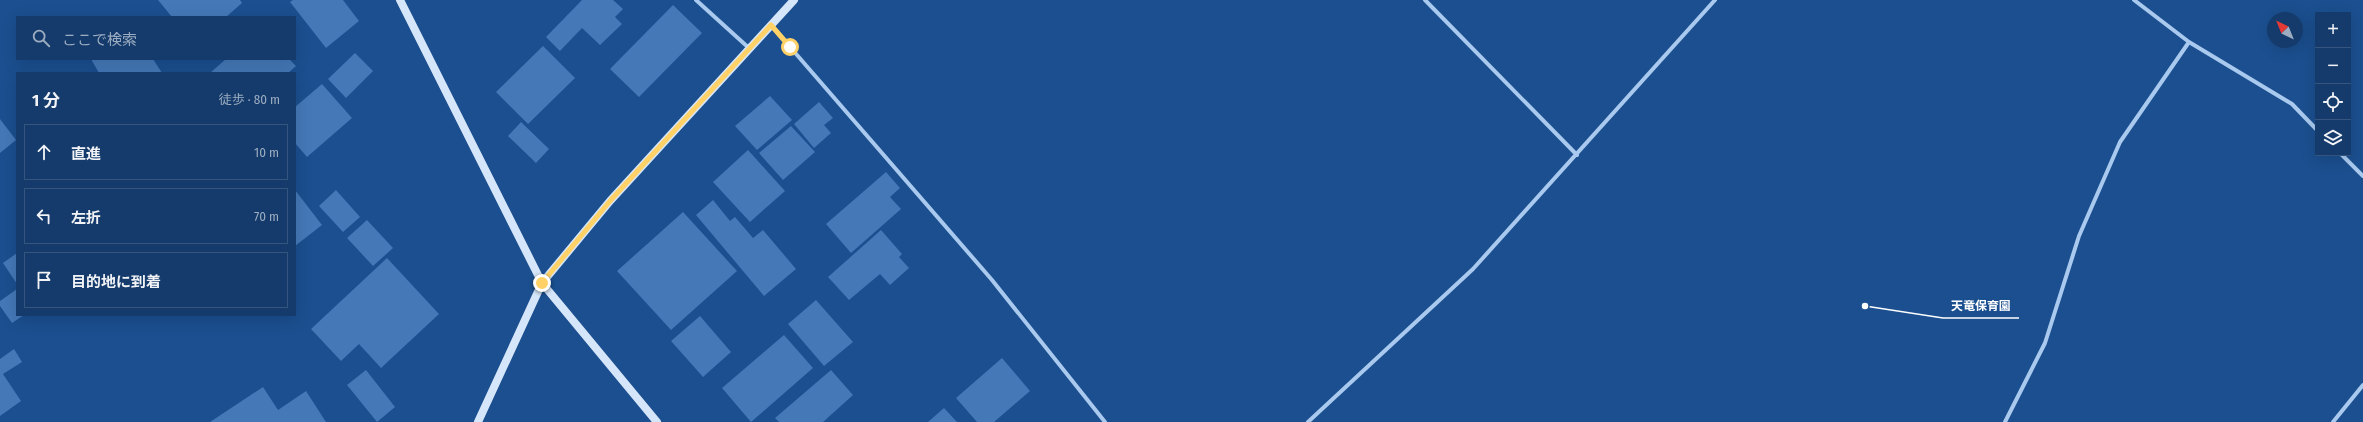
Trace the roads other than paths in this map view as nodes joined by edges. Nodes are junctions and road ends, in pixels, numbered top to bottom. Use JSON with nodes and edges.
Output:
{"nodes":[{"id":1,"x":400,"y":0,"type":"edge"},
{"id":2,"x":696,"y":0,"type":"edge"},
{"id":3,"x":794,"y":0,"type":"edge"},
{"id":4,"x":1425,"y":0,"type":"edge"},
{"id":5,"x":1715,"y":0,"type":"edge"},
{"id":6,"x":2134,"y":0,"type":"edge"},
{"id":7,"x":771,"y":25,"type":"junction"},
{"id":8,"x":2189,"y":42,"type":"junction"},
{"id":9,"x":751,"y":49,"type":"junction"},
{"id":10,"x":2315,"y":128,"type":"edge"},
{"id":11,"x":1577,"y":155,"type":"junction"},
{"id":12,"x":2343,"y":156,"type":"edge"},
{"id":13,"x":2363,"y":176,"type":"edge"},
{"id":14,"x":542,"y":283,"type":"junction"},
{"id":15,"x":2363,"y":385,"type":"edge"},
{"id":16,"x":478,"y":422,"type":"edge"},
{"id":17,"x":657,"y":422,"type":"edge"},
{"id":18,"x":1105,"y":422,"type":"edge"},
{"id":19,"x":1308,"y":422,"type":"edge"},
{"id":20,"x":2005,"y":422,"type":"edge"},
{"id":21,"x":2334,"y":422,"type":"edge"}],
"edges":[{"from":1,"to":14,"type":"street"},
{"from":2,"to":9,"type":"street"},
{"from":3,"to":7,"type":"street"},
{"from":4,"to":11,"type":"street"},
{"from":5,"to":11,"type":"street"},
{"from":6,"to":8,"type":"street"},
{"from":7,"to":9,"type":"street"},
{"from":7,"to":18,"type":"street"},
{"from":8,"to":10,"type":"street"},
{"from":8,"to":20,"type":"street"},
{"from":9,"to":14,"type":"street"},
{"from":11,"to":19,"type":"street"},
{"from":12,"to":13,"type":"street"},
{"from":14,"to":16,"type":"street"},
{"from":14,"to":17,"type":"street"},
{"from":15,"to":21,"type":"street"}]}
